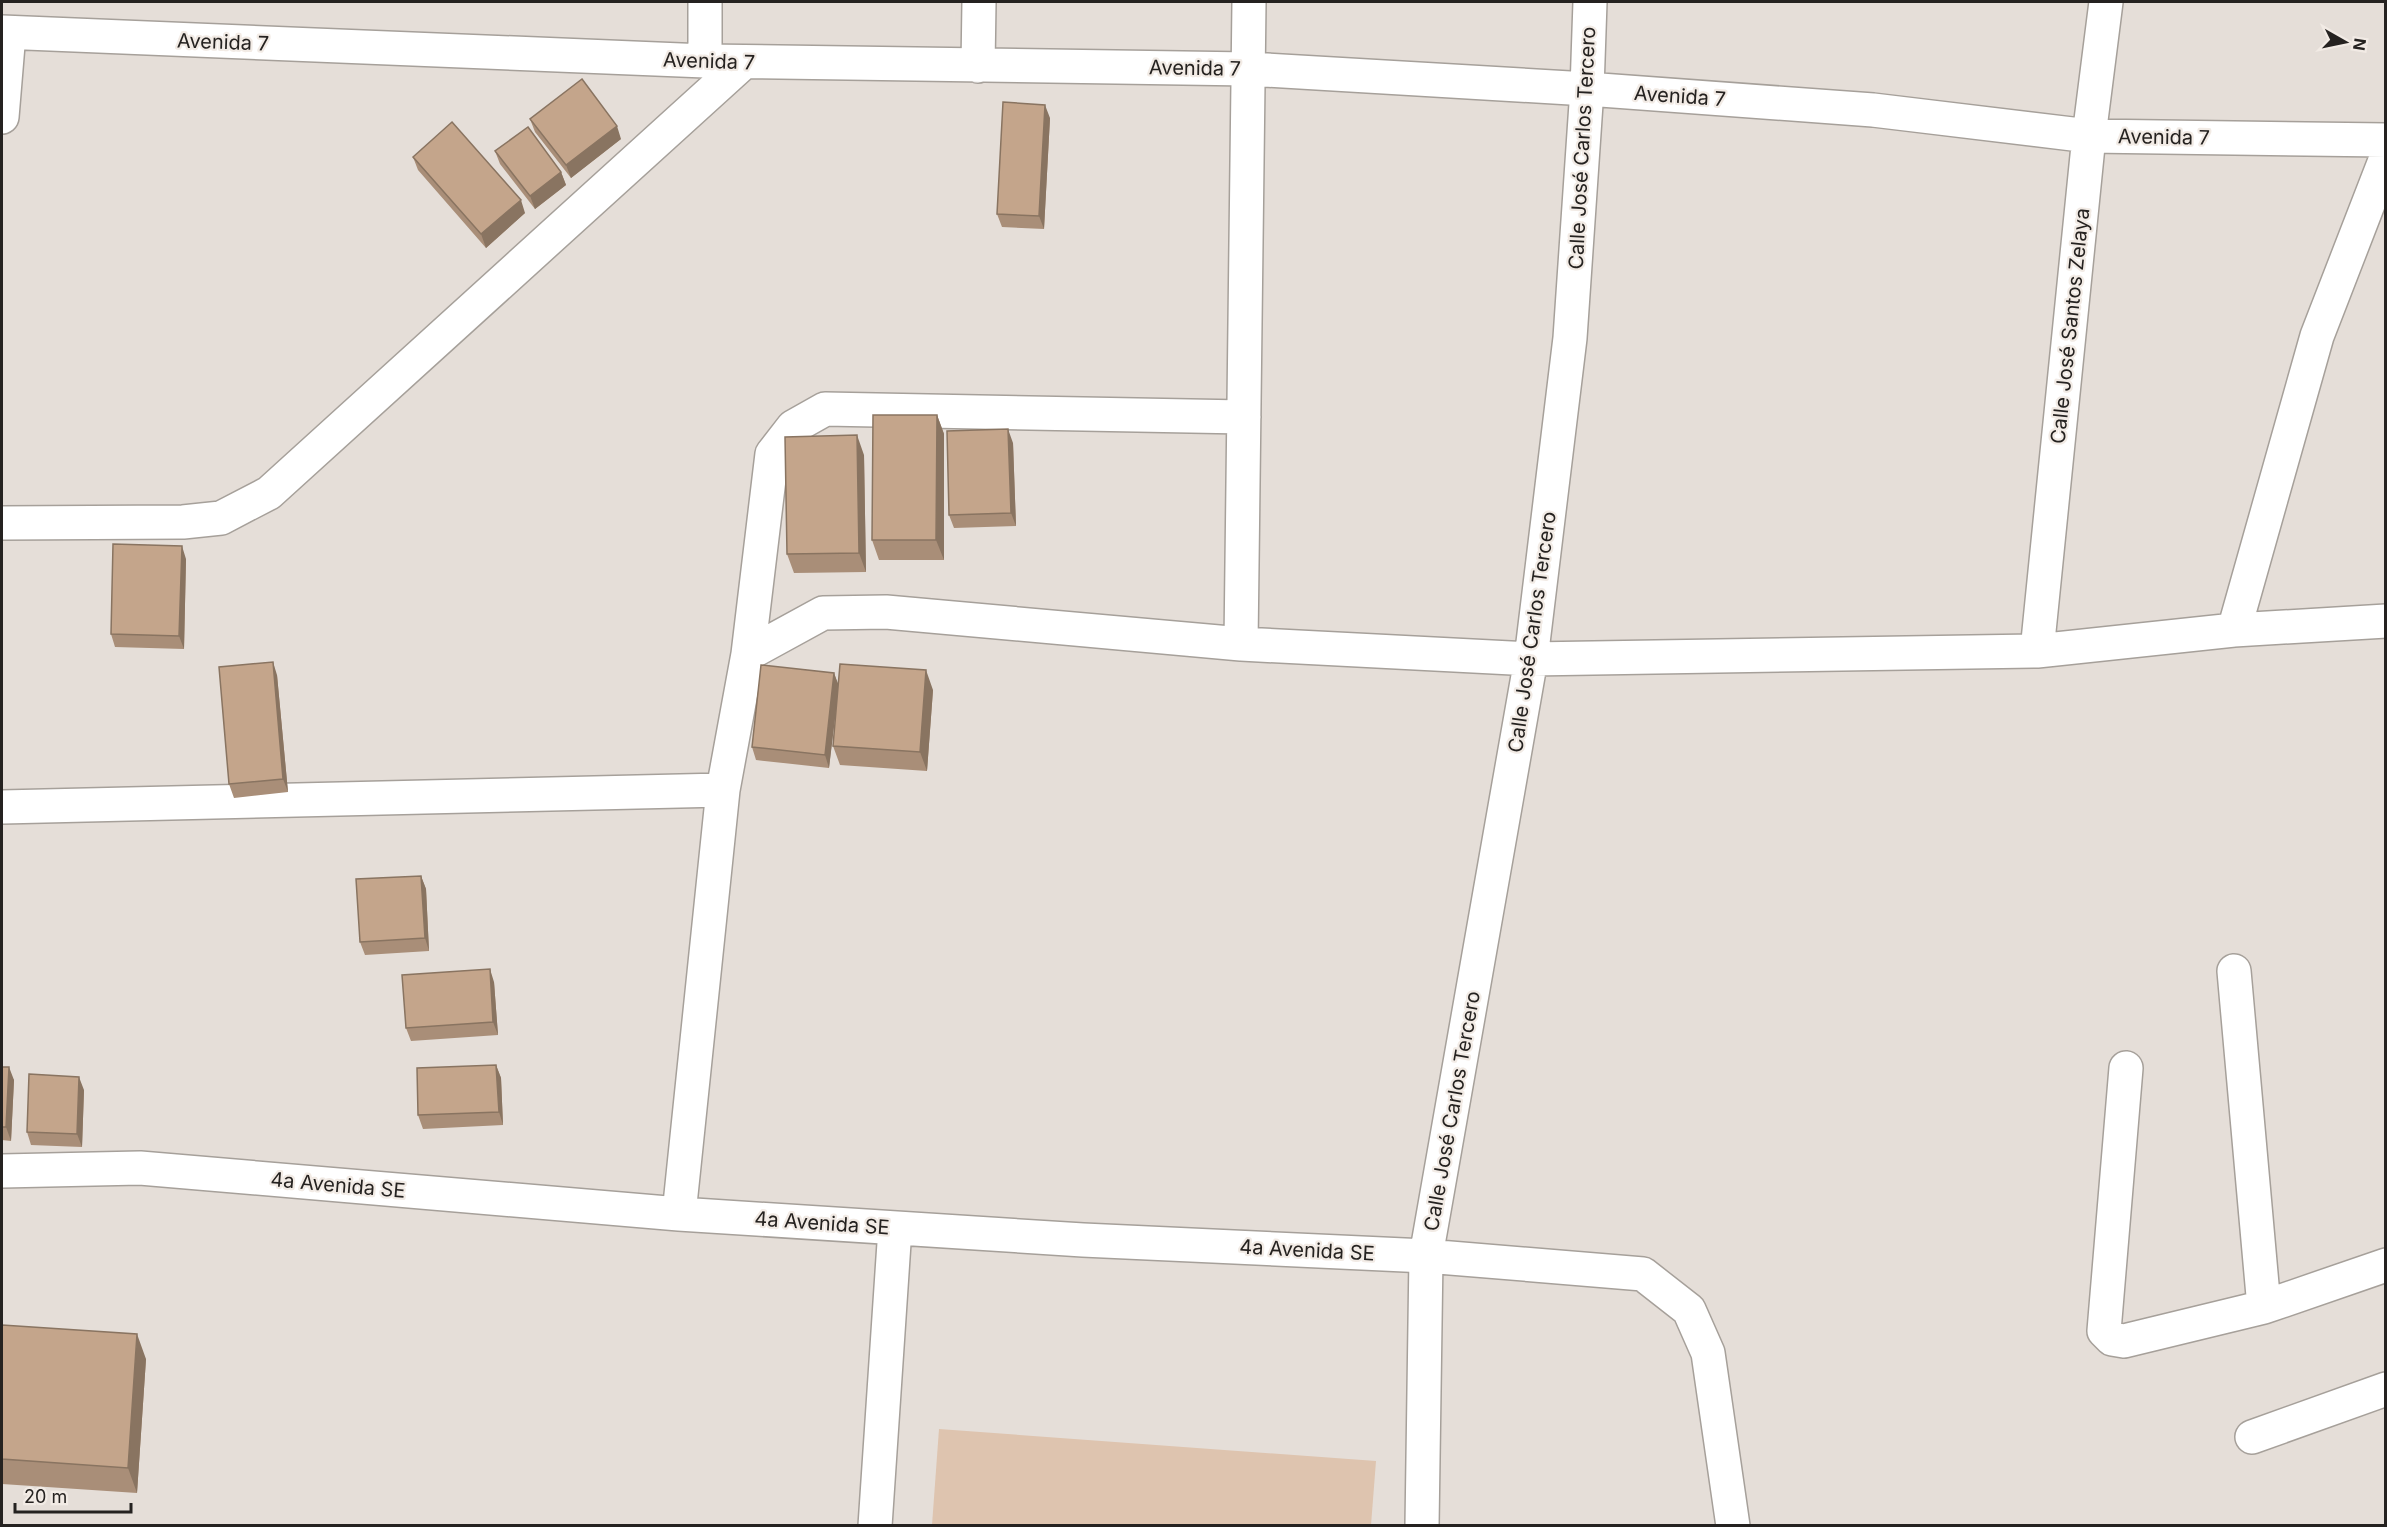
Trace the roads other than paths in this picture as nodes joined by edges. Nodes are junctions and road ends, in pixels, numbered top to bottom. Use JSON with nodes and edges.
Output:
{"nodes":[{"id":1,"x":705,"y":2,"type":"edge"},
{"id":2,"x":979,"y":2,"type":"edge"},
{"id":3,"x":1250,"y":2,"type":"edge"},
{"id":4,"x":1590,"y":2,"type":"edge"},
{"id":5,"x":2106,"y":2,"type":"edge"},
{"id":6,"x":5,"y":33,"type":"edge"},
{"id":7,"x":705,"y":61,"type":"junction"},
{"id":8,"x":744,"y":62,"type":"junction"},
{"id":9,"x":978,"y":66,"type":"junction"},
{"id":10,"x":1249,"y":69,"type":"junction"},
{"id":11,"x":1587,"y":89,"type":"junction"},
{"id":12,"x":2,"y":117,"type":"edge"},
{"id":13,"x":2089,"y":136,"type":"junction"},
{"id":14,"x":2385,"y":140,"type":"edge"},
{"id":15,"x":2385,"y":158,"type":"edge"},
{"id":16,"x":1244,"y":417,"type":"junction"},
{"id":17,"x":2,"y":523,"type":"edge"},
{"id":18,"x":2385,"y":621,"type":"edge"},
{"id":19,"x":2234,"y":630,"type":"junction"},
{"id":20,"x":1241,"y":644,"type":"junction"},
{"id":21,"x":2037,"y":651,"type":"junction"},
{"id":22,"x":748,"y":654,"type":"junction"},
{"id":23,"x":1532,"y":659,"type":"junction"},
{"id":24,"x":723,"y":790,"type":"junction"},
{"id":25,"x":2,"y":807,"type":"edge"},
{"id":26,"x":2234,"y":971,"type":"dead end"},
{"id":27,"x":2126,"y":1068,"type":"dead end"},
{"id":28,"x":2,"y":1171,"type":"edge"},
{"id":29,"x":679,"y":1214,"type":"junction"},
{"id":30,"x":895,"y":1228,"type":"junction"},
{"id":31,"x":1426,"y":1256,"type":"junction"},
{"id":32,"x":2385,"y":1265,"type":"edge"},
{"id":33,"x":2264,"y":1307,"type":"junction"},
{"id":34,"x":2385,"y":1389,"type":"edge"},
{"id":35,"x":2252,"y":1437,"type":"dead end"},
{"id":36,"x":875,"y":1526,"type":"edge"},
{"id":37,"x":1422,"y":1526,"type":"edge"},
{"id":38,"x":1733,"y":1526,"type":"edge"}],
"edges":[{"from":1,"to":7,"type":"street"},
{"from":2,"to":9,"type":"street"},
{"from":3,"to":10,"type":"street"},
{"from":4,"to":11,"type":"street","name":"Calle José Carlos Tercero"},
{"from":5,"to":13,"type":"street","name":"Calle José Santos Zelaya"},
{"from":6,"to":7,"type":"street","name":"Avenida 7"},
{"from":6,"to":12,"type":"street"},
{"from":7,"to":8,"type":"street","name":"Avenida 7"},
{"from":8,"to":9,"type":"street","name":"Avenida 7"},
{"from":8,"to":17,"type":"street"},
{"from":9,"to":10,"type":"street","name":"Avenida 7"},
{"from":10,"to":11,"type":"street","name":"Avenida 7"},
{"from":10,"to":16,"type":"street"},
{"from":11,"to":13,"type":"street","name":"Avenida 7"},
{"from":11,"to":23,"type":"street","name":"Calle José Carlos Tercero"},
{"from":13,"to":14,"type":"street","name":"Avenida 7"},
{"from":13,"to":21,"type":"street","name":"Calle José Santos Zelaya"},
{"from":15,"to":19,"type":"street"},
{"from":16,"to":20,"type":"street"},
{"from":16,"to":22,"type":"street"},
{"from":18,"to":19,"type":"street"},
{"from":19,"to":21,"type":"street"},
{"from":20,"to":22,"type":"street"},
{"from":20,"to":23,"type":"street"},
{"from":21,"to":23,"type":"street"},
{"from":22,"to":24,"type":"street"},
{"from":23,"to":31,"type":"street","name":"Calle José Carlos Tercero"},
{"from":24,"to":25,"type":"street"},
{"from":24,"to":29,"type":"street"},
{"from":26,"to":33,"type":"street"},
{"from":27,"to":33,"type":"street"},
{"from":28,"to":29,"type":"street","name":"4a Avenida SE"},
{"from":29,"to":30,"type":"street","name":"4a Avenida SE"},
{"from":30,"to":31,"type":"street","name":"4a Avenida SE"},
{"from":30,"to":36,"type":"street"},
{"from":31,"to":37,"type":"street","name":"Calle José Carlos Tercero"},
{"from":31,"to":38,"type":"street","name":"4a Avenida SE"},
{"from":32,"to":33,"type":"street"},
{"from":34,"to":35,"type":"street"}]}
